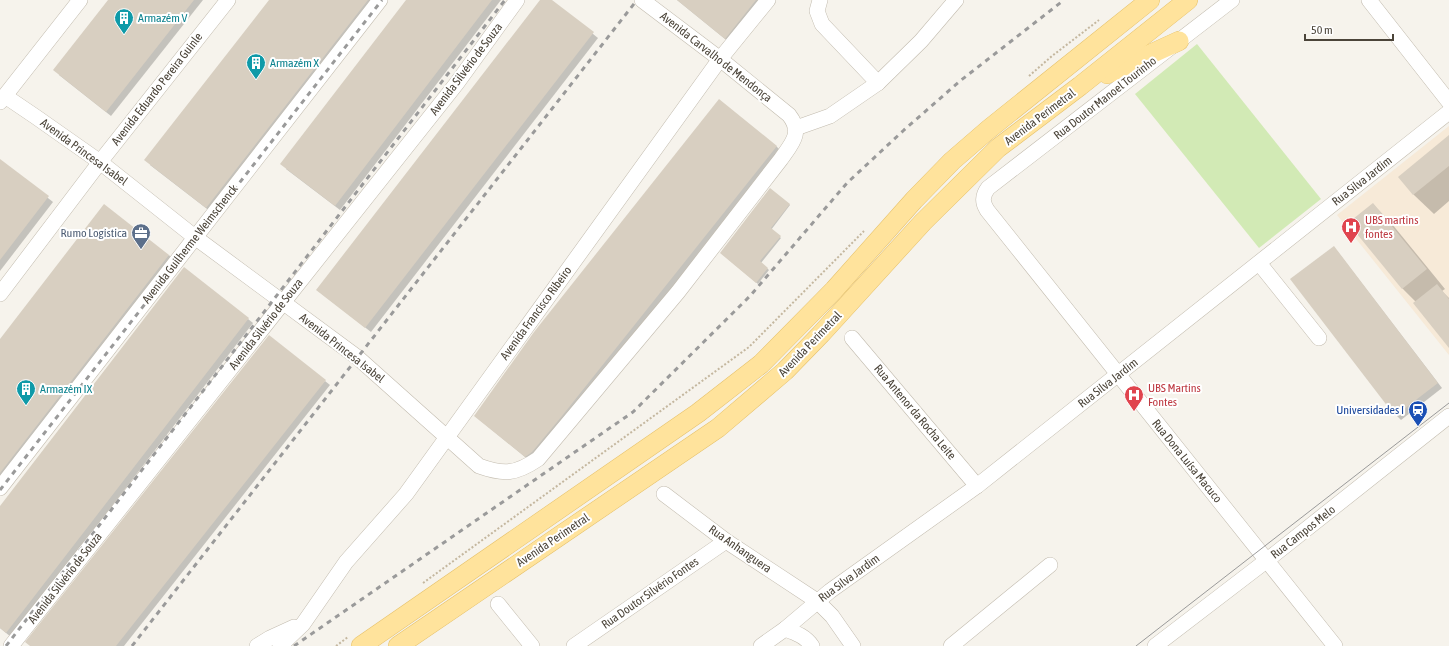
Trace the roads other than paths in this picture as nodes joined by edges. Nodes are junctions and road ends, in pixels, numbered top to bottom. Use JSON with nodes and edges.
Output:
{"nodes":[{"id":1,"x":80,"y":0,"type":"edge"},
{"id":2,"x":228,"y":0,"type":"edge"},
{"id":3,"x":380,"y":0,"type":"edge"},
{"id":4,"x":517,"y":0,"type":"edge"},
{"id":5,"x":642,"y":0,"type":"edge"},
{"id":6,"x":768,"y":0,"type":"edge"},
{"id":7,"x":820,"y":0,"type":"edge"},
{"id":8,"x":956,"y":0,"type":"edge"},
{"id":9,"x":1150,"y":0,"type":"edge"},
{"id":10,"x":1188,"y":0,"type":"edge"},
{"id":11,"x":1232,"y":0,"type":"edge"},
{"id":12,"x":1369,"y":0,"type":"edge"},
{"id":13,"x":1179,"y":41,"type":"junction"},
{"id":14,"x":720,"y":59,"type":"junction"},
{"id":15,"x":878,"y":83,"type":"junction"},
{"id":16,"x":1080,"y":86,"type":"junction"},
{"id":17,"x":2,"y":100,"type":"edge"},
{"id":18,"x":1449,"y":102,"type":"edge"},
{"id":19,"x":1449,"y":112,"type":"edge"},
{"id":20,"x":792,"y":122,"type":"junction"},
{"id":21,"x":100,"y":162,"type":"junction"},
{"id":22,"x":983,"y":199,"type":"joint"},
{"id":23,"x":196,"y":237,"type":"junction"},
{"id":24,"x":1259,"y":263,"type":"junction"},
{"id":25,"x":0,"y":294,"type":"edge"},
{"id":26,"x":283,"y":302,"type":"junction"},
{"id":27,"x":852,"y":338,"type":"dead end"},
{"id":28,"x":1320,"y":338,"type":"dead end"},
{"id":29,"x":1118,"y":375,"type":"junction"},
{"id":30,"x":1449,"y":416,"type":"edge"},
{"id":31,"x":447,"y":437,"type":"junction"},
{"id":32,"x":977,"y":486,"type":"junction"},
{"id":33,"x":0,"y":488,"type":"edge"},
{"id":34,"x":664,"y":494,"type":"dead end"},
{"id":35,"x":726,"y":541,"type":"junction"},
{"id":36,"x":1266,"y":561,"type":"junction"},
{"id":37,"x":1050,"y":565,"type":"dead end"},
{"id":38,"x":817,"y":601,"type":"junction"},
{"id":39,"x":498,"y":604,"type":"dead end"},
{"id":40,"x":303,"y":624,"type":"junction"},
{"id":41,"x":785,"y":629,"type":"junction"},
{"id":42,"x":355,"y":641,"type":"edge"},
{"id":43,"x":11,"y":646,"type":"edge"},
{"id":44,"x":257,"y":646,"type":"edge"},
{"id":45,"x":280,"y":646,"type":"edge"},
{"id":46,"x":398,"y":646,"type":"edge"},
{"id":47,"x":532,"y":646,"type":"edge"},
{"id":48,"x":574,"y":646,"type":"edge"},
{"id":49,"x":761,"y":646,"type":"edge"},
{"id":50,"x":812,"y":646,"type":"edge"},
{"id":51,"x":853,"y":646,"type":"edge"},
{"id":52,"x":951,"y":646,"type":"edge"},
{"id":53,"x":1155,"y":646,"type":"edge"},
{"id":54,"x":1335,"y":646,"type":"edge"}],
"edges":[{"from":1,"to":17,"type":"street"},
{"from":2,"to":21,"type":"street","name":"Avenida Eduardo Pereira Guinle"},
{"from":3,"to":23,"type":"street","name":"Avenida Guilherme Weimschenck"},
{"from":4,"to":26,"type":"street","name":"Avenida Silvério de Souza"},
{"from":5,"to":14,"type":"street","name":"Avenida Carvalho de Mendonça"},
{"from":6,"to":14,"type":"street","name":"Avenida Francisco Ribeiro"},
{"from":7,"to":15,"type":"street"},
{"from":8,"to":15,"type":"street"},
{"from":9,"to":42,"type":"main road","name":"Avenida Perimetral"},
{"from":10,"to":16,"type":"main road","name":"Avenida Perimetral"},
{"from":11,"to":13,"type":"street","name":"Rua Doutor Manoel Tourinho"},
{"from":12,"to":18,"type":"street"},
{"from":13,"to":16,"type":"main road"},
{"from":13,"to":22,"type":"street","name":"Rua Doutor Manoel Tourinho"},
{"from":14,"to":20,"type":"street","name":"Avenida Carvalho de Mendonça"},
{"from":14,"to":31,"type":"street","name":"Avenida Francisco Ribeiro"},
{"from":15,"to":20,"type":"street"},
{"from":16,"to":46,"type":"main road","name":"Avenida Perimetral"},
{"from":17,"to":21,"type":"street","name":"Avenida Princesa Isabel"},
{"from":19,"to":24,"type":"street","name":"Rua Silva Jardim"},
{"from":20,"to":31,"type":"street","name":"Avenida Princesa Isabel"},
{"from":21,"to":23,"type":"street","name":"Avenida Princesa Isabel"},
{"from":21,"to":25,"type":"street","name":"Avenida Eduardo Pereira Guinle"},
{"from":22,"to":29,"type":"street","name":"Rua Dona Luísa Macuco"},
{"from":23,"to":26,"type":"street","name":"Avenida Princesa Isabel"},
{"from":23,"to":33,"type":"street","name":"Avenida Guilherme Weimschenck"},
{"from":24,"to":28,"type":"street"},
{"from":24,"to":29,"type":"street","name":"Rua Silva Jardim"},
{"from":26,"to":31,"type":"street","name":"Avenida Princesa Isabel"},
{"from":26,"to":43,"type":"street","name":"Avenida Silvério de Souza"},
{"from":27,"to":32,"type":"street","name":"Rua Antenor da Rocha Leite"},
{"from":29,"to":32,"type":"street","name":"Rua Silva Jardim"},
{"from":29,"to":36,"type":"street","name":"Rua Dona Luísa Macuco"},
{"from":30,"to":36,"type":"street","name":"Rua Campos Melo"},
{"from":31,"to":40,"type":"street","name":"Avenida Francisco Ribeiro"},
{"from":32,"to":38,"type":"street","name":"Rua Silva Jardim"},
{"from":34,"to":35,"type":"street","name":"Rua Anhanguera"},
{"from":35,"to":38,"type":"street","name":"Rua Anhanguera"},
{"from":35,"to":48,"type":"street","name":"Rua Doutor Silvério Fontes"},
{"from":36,"to":53,"type":"street","name":"Rua Campos Melo"},
{"from":36,"to":54,"type":"street","name":"Rua Dona Luísa Macuco"},
{"from":37,"to":52,"type":"street"},
{"from":38,"to":41,"type":"street","name":"Rua Silva Jardim"},
{"from":38,"to":51,"type":"street","name":"Rua Anhanguera"},
{"from":39,"to":47,"type":"street"},
{"from":40,"to":44,"type":"street"},
{"from":40,"to":45,"type":"street","name":"Avenida Francisco Ribeiro"},
{"from":41,"to":49,"type":"street","name":"Rua Silva Jardim"},
{"from":41,"to":50,"type":"street"}]}
